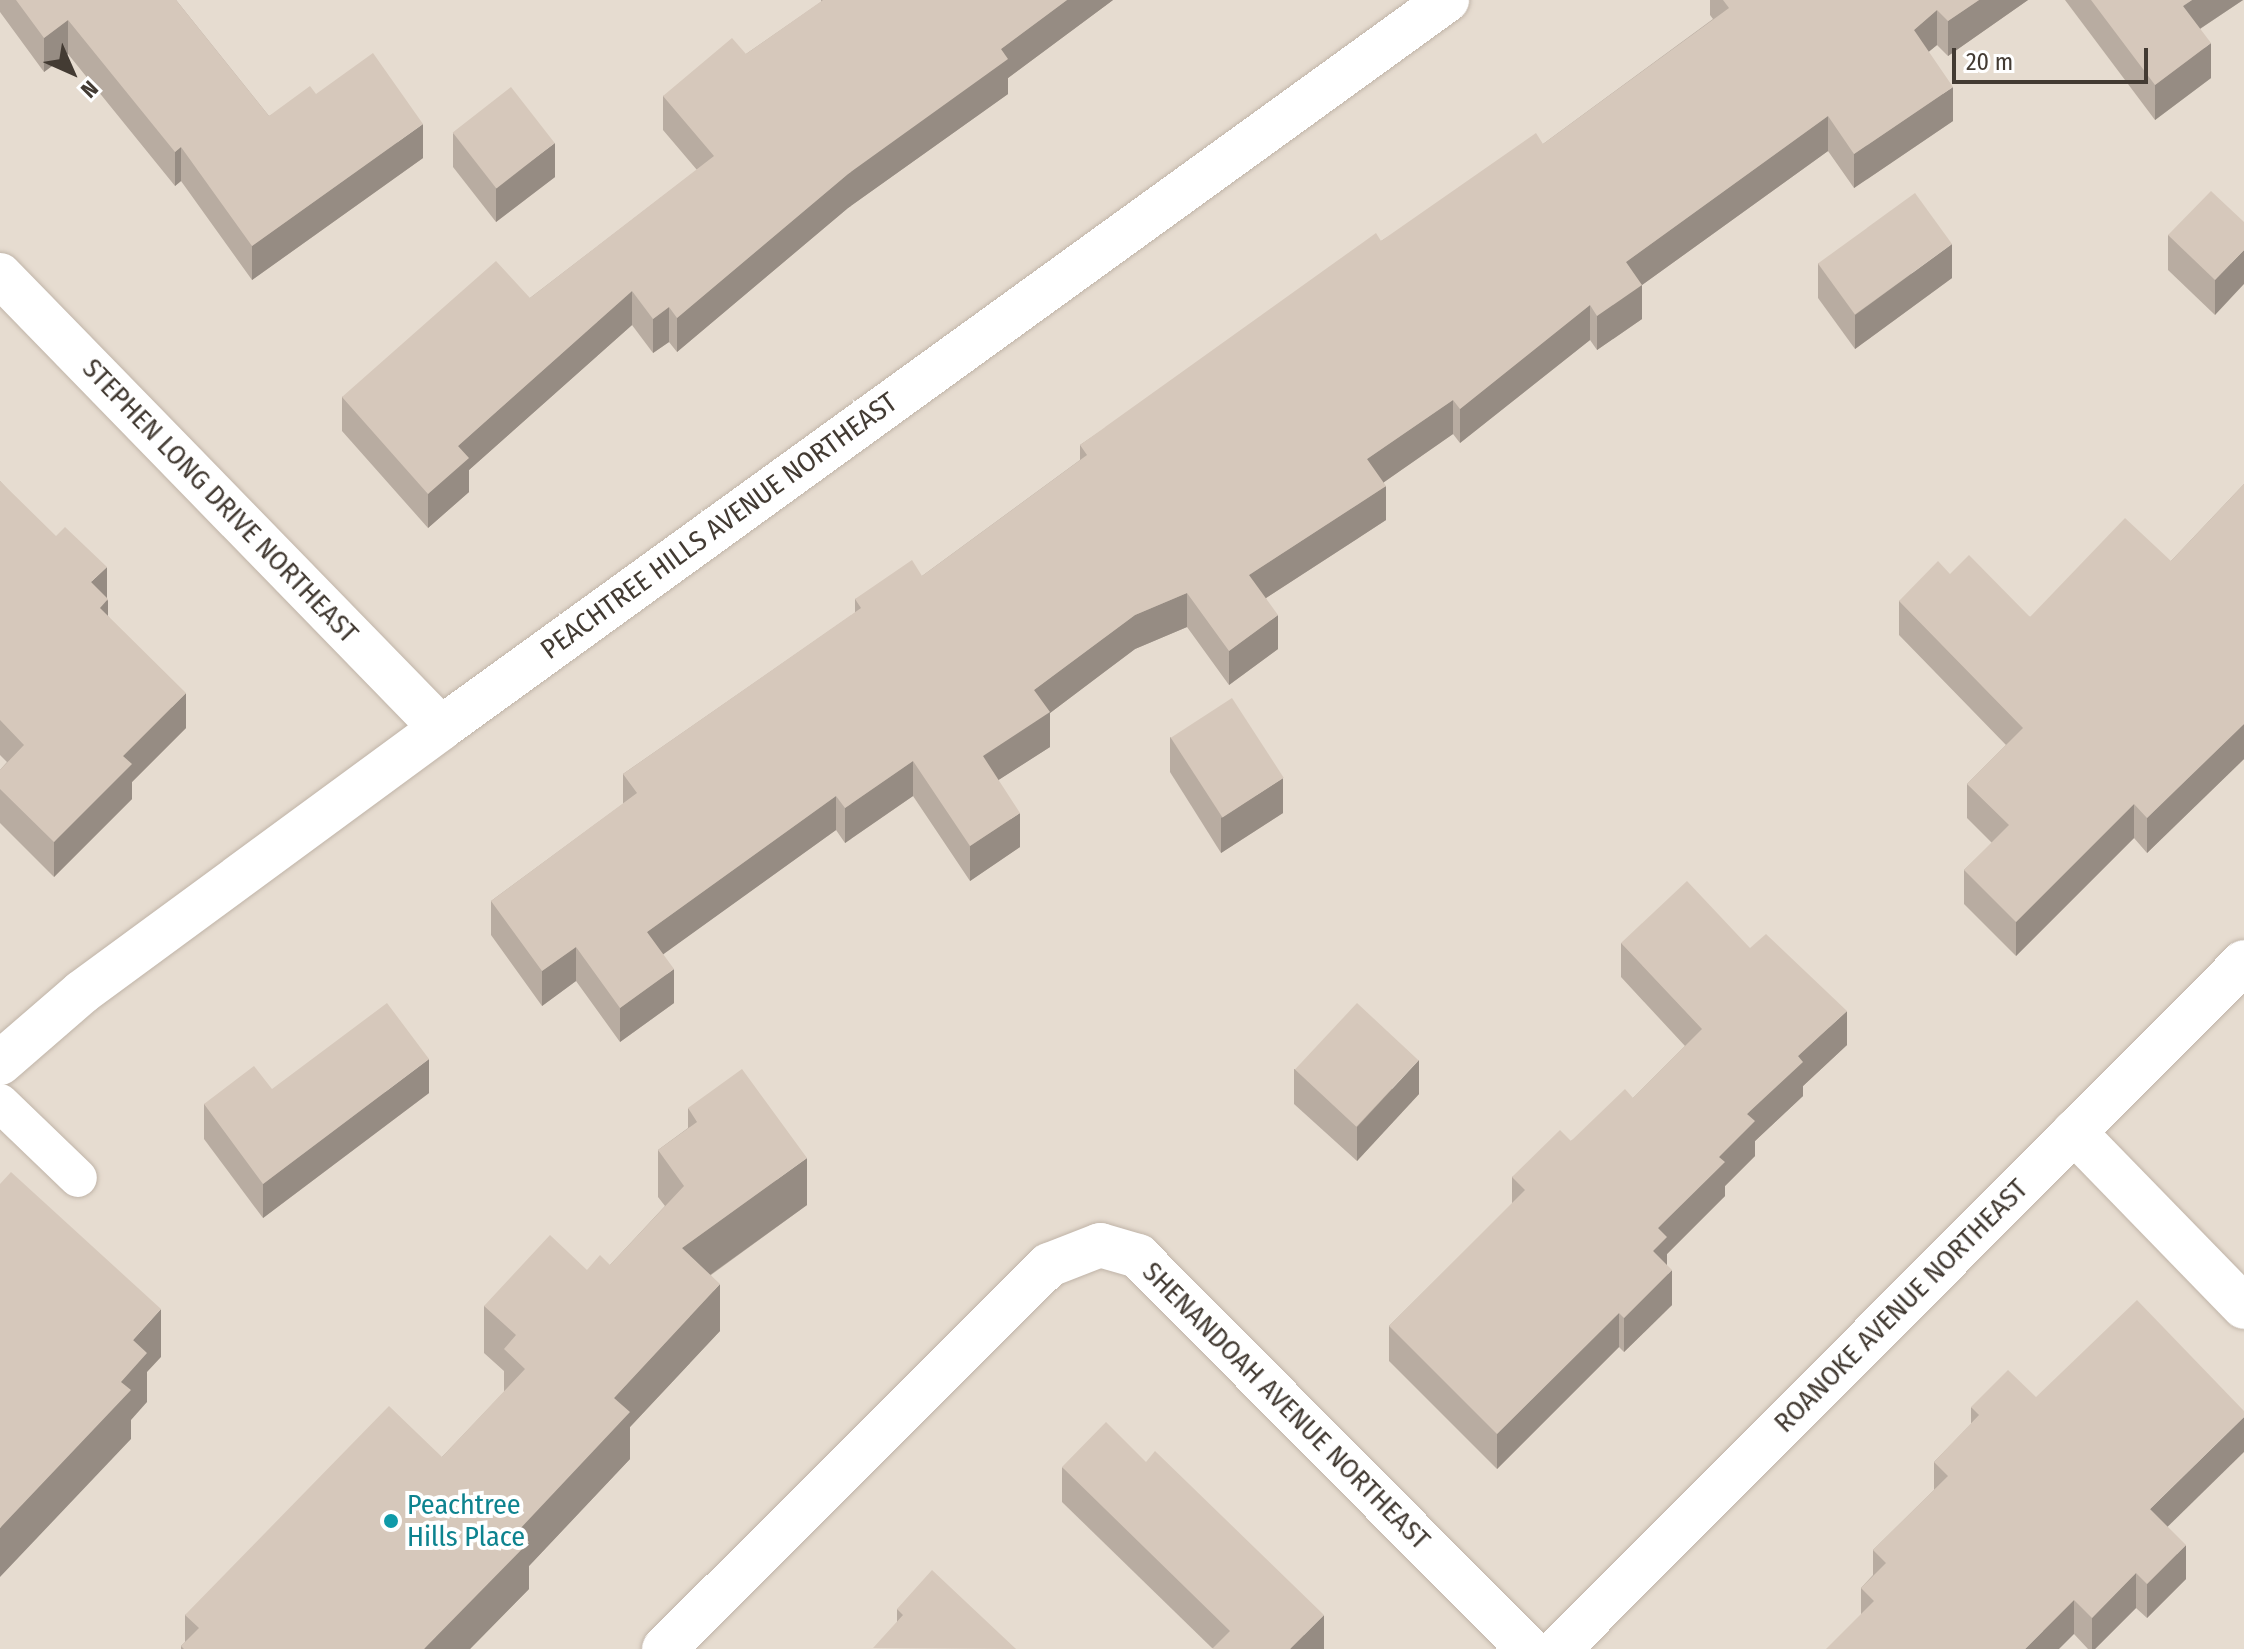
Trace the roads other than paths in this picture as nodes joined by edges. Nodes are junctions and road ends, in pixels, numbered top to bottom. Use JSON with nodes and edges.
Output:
{"nodes":[{"id":1,"x":1447,"y":0,"type":"edge"},
{"id":2,"x":0,"y":275,"type":"edge"},
{"id":3,"x":441,"y":728,"type":"junction"},
{"id":4,"x":2244,"y":962,"type":"edge"},
{"id":5,"x":0,"y":1063,"type":"edge"},
{"id":6,"x":0,"y":1103,"type":"edge"},
{"id":7,"x":2074,"y":1132,"type":"junction"},
{"id":8,"x":78,"y":1178,"type":"dead end"},
{"id":9,"x":2244,"y":1307,"type":"edge"},
{"id":10,"x":664,"y":1649,"type":"edge"},
{"id":11,"x":1528,"y":1649,"type":"edge"},
{"id":12,"x":1559,"y":1649,"type":"edge"}],
"edges":[{"from":1,"to":3,"type":"street","name":"PEACHTREE HILLS AVENUE NORTHEAST"},
{"from":2,"to":3,"type":"street","name":"STEPHEN LONG DRIVE NORTHEAST"},
{"from":3,"to":5,"type":"street","name":"PEACHTREE HILLS AVENUE NORTHEAST"},
{"from":4,"to":7,"type":"street","name":"ROANOKE AVENUE NORTHEAST"},
{"from":6,"to":8,"type":"lane"},
{"from":7,"to":9,"type":"street"},
{"from":7,"to":12,"type":"street","name":"ROANOKE AVENUE NORTHEAST"},
{"from":10,"to":11,"type":"street","name":"SHENANDOAH AVENUE NORTHEAST"}]}
